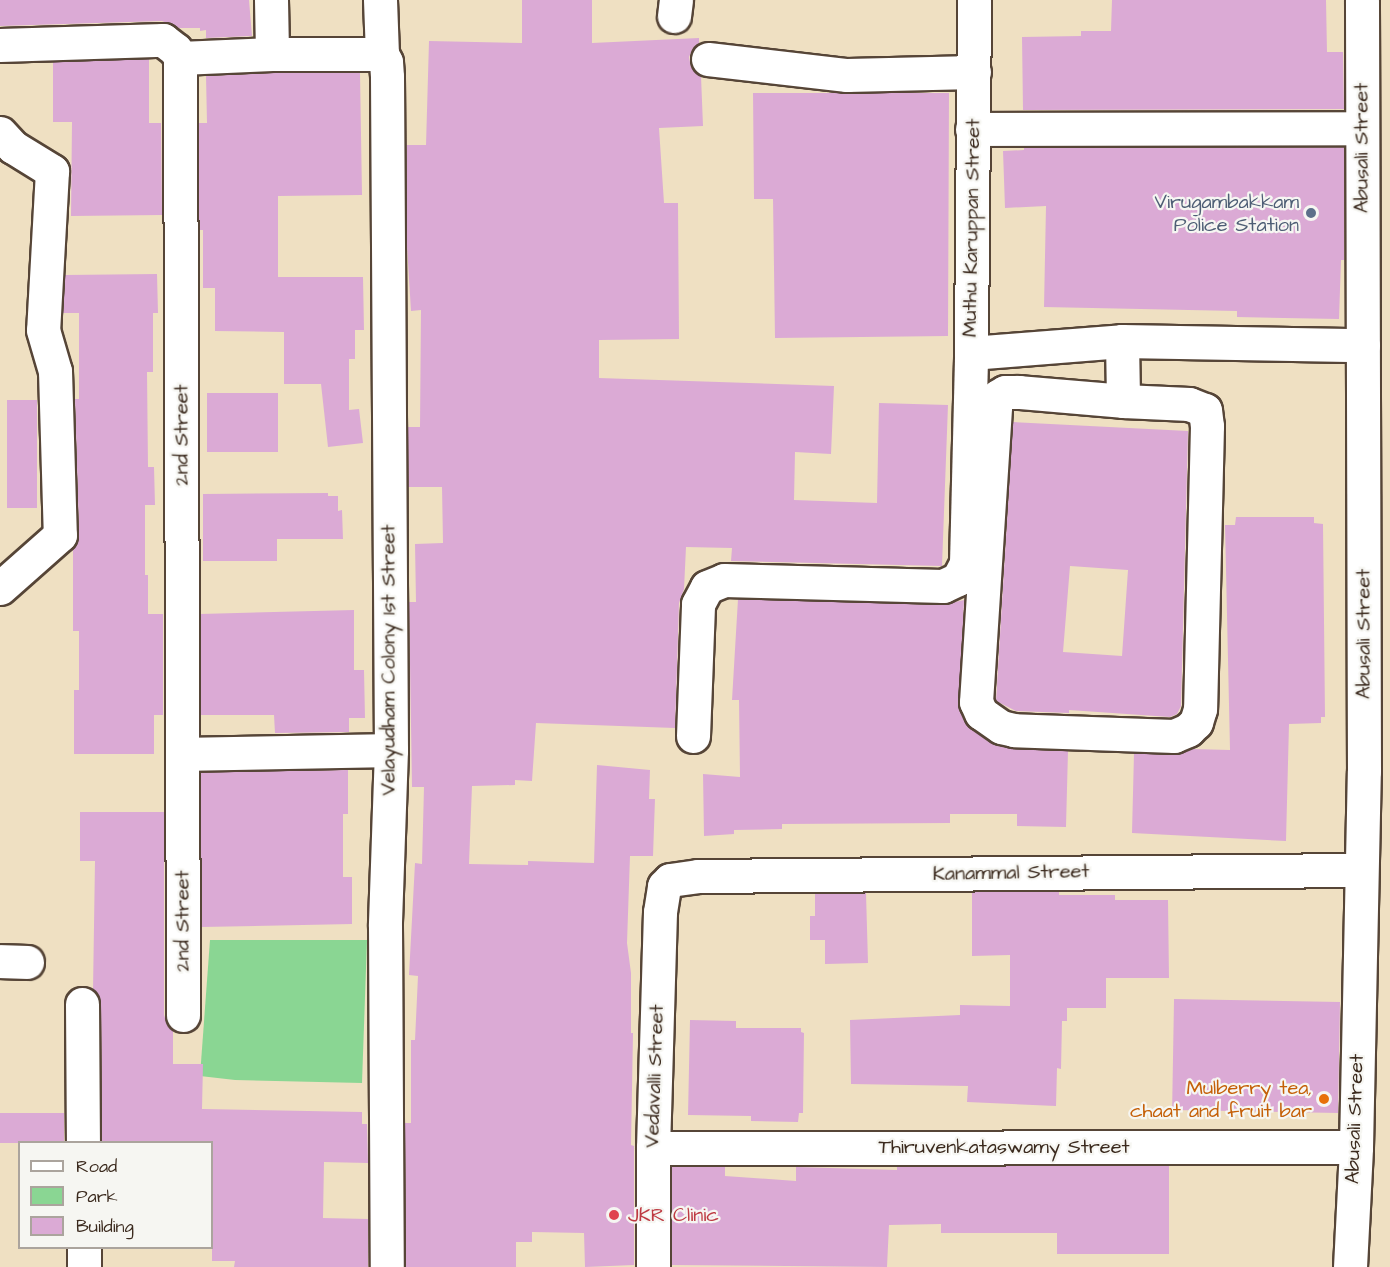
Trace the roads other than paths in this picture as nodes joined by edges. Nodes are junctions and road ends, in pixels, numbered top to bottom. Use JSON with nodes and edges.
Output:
{"nodes":[{"id":1,"x":271,"y":0,"type":"edge"},
{"id":2,"x":380,"y":0,"type":"edge"},
{"id":3,"x":974,"y":0,"type":"edge"},
{"id":4,"x":1362,"y":0,"type":"edge"},
{"id":5,"x":381,"y":44,"type":"junction"},
{"id":6,"x":0,"y":45,"type":"edge"},
{"id":7,"x":272,"y":54,"type":"junction"},
{"id":8,"x":180,"y":58,"type":"junction"},
{"id":9,"x":708,"y":59,"type":"dead end"},
{"id":10,"x":974,"y":72,"type":"junction"},
{"id":11,"x":1362,"y":128,"type":"junction"},
{"id":12,"x":972,"y":129,"type":"junction"},
{"id":13,"x":0,"y":133,"type":"edge"},
{"id":14,"x":1376,"y":264,"type":"edge"},
{"id":15,"x":1122,"y":341,"type":"junction"},
{"id":16,"x":1363,"y":345,"type":"junction"},
{"id":17,"x":971,"y":352,"type":"junction"},
{"id":18,"x":1123,"y":400,"type":"junction"},
{"id":19,"x":0,"y":588,"type":"edge"},
{"id":20,"x":693,"y":736,"type":"dead end"},
{"id":21,"x":391,"y":750,"type":"junction"},
{"id":22,"x":183,"y":754,"type":"junction"},
{"id":23,"x":1377,"y":771,"type":"edge"},
{"id":24,"x":1361,"y":870,"type":"junction"},
{"id":25,"x":664,"y":886,"type":"joint"},
{"id":26,"x":82,"y":1004,"type":"dead end"},
{"id":27,"x":183,"y":1014,"type":"dead end"},
{"id":28,"x":83,"y":1141,"type":"edge"},
{"id":29,"x":1356,"y":1147,"type":"junction"},
{"id":30,"x":653,"y":1148,"type":"junction"},
{"id":31,"x":84,"y":1249,"type":"edge"},
{"id":32,"x":84,"y":1267,"type":"edge"},
{"id":33,"x":387,"y":1267,"type":"edge"},
{"id":34,"x":653,"y":1267,"type":"edge"},
{"id":35,"x":1350,"y":1267,"type":"edge"}],
"edges":[{"from":1,"to":7,"type":"street"},
{"from":2,"to":5,"type":"street","name":"Velayudham Colony 1st Street"},
{"from":3,"to":10,"type":"street","name":"Muthu Karuppan Street"},
{"from":4,"to":11,"type":"street","name":"Abusali Street"},
{"from":5,"to":7,"type":"street"},
{"from":5,"to":21,"type":"street","name":"Velayudham Colony 1st Street"},
{"from":6,"to":8,"type":"street"},
{"from":7,"to":8,"type":"street"},
{"from":8,"to":22,"type":"street","name":"2nd Street"},
{"from":9,"to":10,"type":"street"},
{"from":10,"to":12,"type":"street","name":"Muthu Karuppan Street"},
{"from":11,"to":12,"type":"street"},
{"from":11,"to":14,"type":"street","name":"Abusali Street"},
{"from":12,"to":17,"type":"street","name":"Muthu Karuppan Street"},
{"from":13,"to":19,"type":"street"},
{"from":14,"to":16,"type":"street","name":"Abusali Street"},
{"from":15,"to":16,"type":"street","name":"Muthu Karuppan Street"},
{"from":15,"to":17,"type":"street","name":"Muthu Karuppan Street"},
{"from":15,"to":18,"type":"street"},
{"from":16,"to":23,"type":"street","name":"Abusali Street"},
{"from":17,"to":20,"type":"street"},
{"from":18,"to":18,"type":"street"},
{"from":21,"to":22,"type":"street"},
{"from":21,"to":33,"type":"street","name":"Velayudham Colony 1st Street"},
{"from":22,"to":27,"type":"street","name":"2nd Street"},
{"from":23,"to":24,"type":"street","name":"Abusali Street"},
{"from":24,"to":25,"type":"street","name":"Kanammal Street"},
{"from":24,"to":29,"type":"street","name":"Abusali Street"},
{"from":25,"to":30,"type":"street","name":"Vedavalli Street"},
{"from":26,"to":28,"type":"street"},
{"from":29,"to":30,"type":"street","name":"Thiruvenkataswamy Street"},
{"from":29,"to":35,"type":"street","name":"Abusali Street"},
{"from":30,"to":34,"type":"street","name":"Vedavalli Street"},
{"from":31,"to":32,"type":"street"}]}
